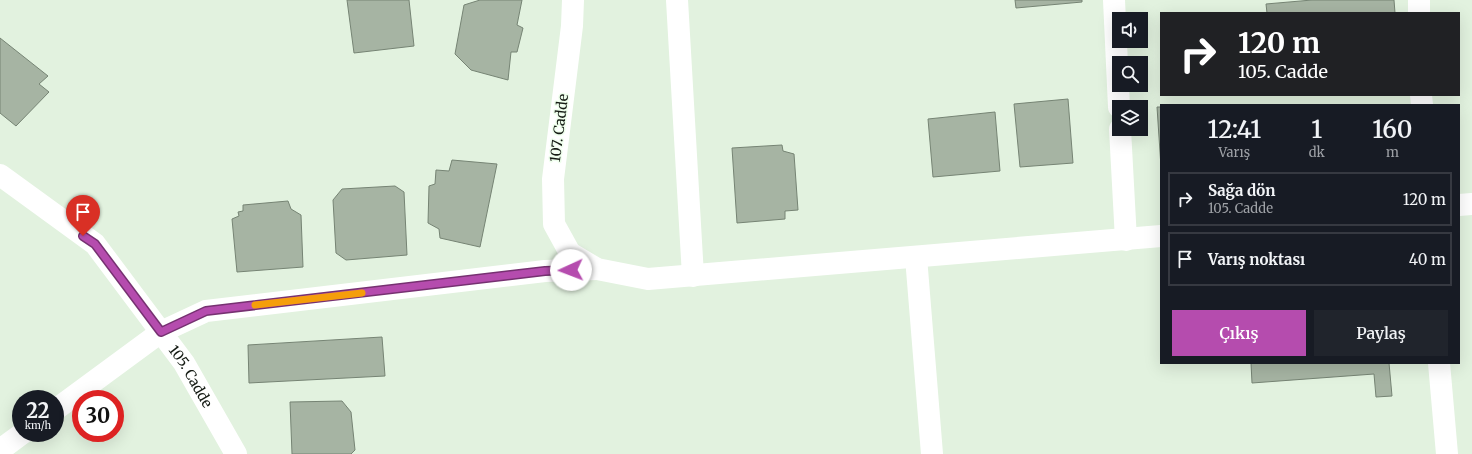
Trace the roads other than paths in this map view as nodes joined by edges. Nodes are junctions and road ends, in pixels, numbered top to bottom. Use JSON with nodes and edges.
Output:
{"nodes":[{"id":1,"x":573,"y":0,"type":"edge"},
{"id":2,"x":677,"y":0,"type":"edge"},
{"id":3,"x":1114,"y":0,"type":"edge"},
{"id":4,"x":1419,"y":0,"type":"edge"},
{"id":5,"x":1419,"y":12,"type":"edge"},
{"id":6,"x":1119,"y":100,"type":"edge"},
{"id":7,"x":1120,"y":136,"type":"edge"},
{"id":8,"x":0,"y":175,"type":"edge"},
{"id":9,"x":1472,"y":204,"type":"edge"},
{"id":10,"x":1460,"y":205,"type":"edge"},
{"id":11,"x":1160,"y":236,"type":"edge"},
{"id":12,"x":1126,"y":240,"type":"junction"},
{"id":13,"x":916,"y":257,"type":"junction"},
{"id":14,"x":597,"y":269,"type":"junction"},
{"id":15,"x":693,"y":276,"type":"junction"},
{"id":16,"x":161,"y":332,"type":"junction"},
{"id":17,"x":1439,"y":364,"type":"edge"},
{"id":18,"x":64,"y":403,"type":"edge"},
{"id":19,"x":12,"y":441,"type":"edge"},
{"id":20,"x":0,"y":450,"type":"edge"},
{"id":21,"x":236,"y":454,"type":"edge"},
{"id":22,"x":932,"y":454,"type":"edge"},
{"id":23,"x":1447,"y":454,"type":"edge"}],
"edges":[{"from":1,"to":14,"type":"street","name":"107. Cadde"},
{"from":2,"to":15,"type":"street"},
{"from":3,"to":6,"type":"street"},
{"from":4,"to":5,"type":"street"},
{"from":7,"to":12,"type":"street"},
{"from":8,"to":16,"type":"street","name":"105. Cadde"},
{"from":9,"to":10,"type":"street"},
{"from":11,"to":12,"type":"street"},
{"from":12,"to":13,"type":"street"},
{"from":13,"to":15,"type":"street"},
{"from":13,"to":22,"type":"street"},
{"from":14,"to":15,"type":"street"},
{"from":14,"to":16,"type":"street"},
{"from":16,"to":18,"type":"street"},
{"from":16,"to":21,"type":"street","name":"105. Cadde"},
{"from":17,"to":23,"type":"street"},
{"from":19,"to":20,"type":"street"}]}
